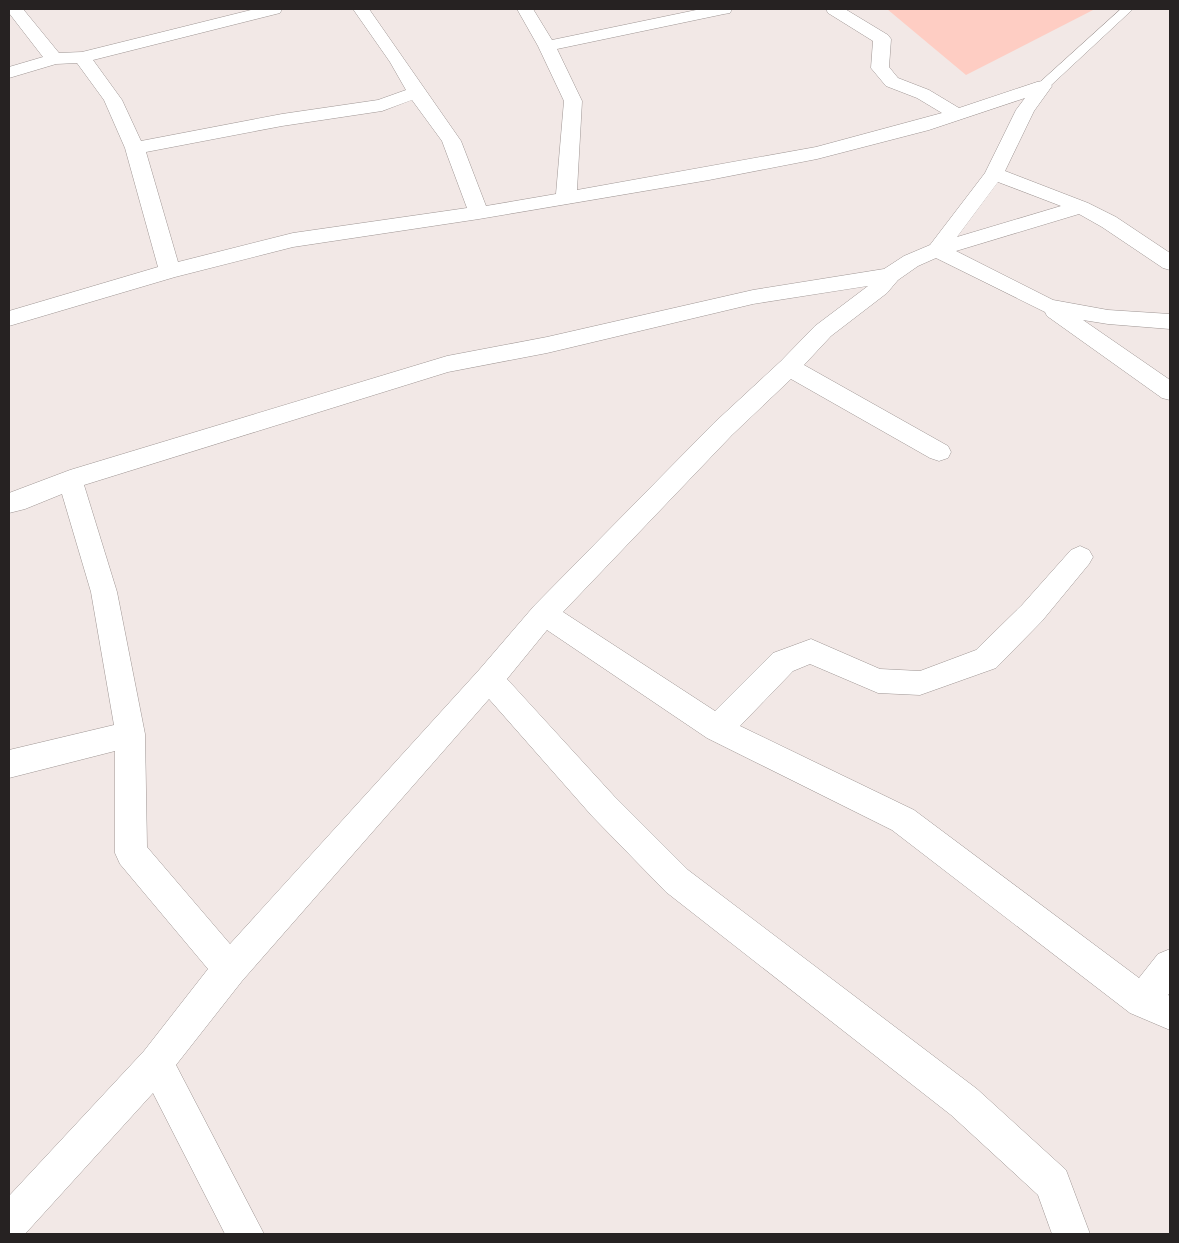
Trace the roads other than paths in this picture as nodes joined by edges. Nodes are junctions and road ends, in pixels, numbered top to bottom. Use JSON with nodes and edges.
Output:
{"nodes":[{"id":1,"x":14,"y":9,"type":"edge"},
{"id":2,"x":274,"y":9,"type":"edge"},
{"id":3,"x":360,"y":9,"type":"edge"},
{"id":4,"x":525,"y":9,"type":"edge"},
{"id":5,"x":724,"y":9,"type":"edge"},
{"id":6,"x":834,"y":9,"type":"edge"},
{"id":7,"x":1127,"y":9,"type":"edge"},
{"id":8,"x":547,"y":46,"type":"junction"},
{"id":9,"x":82,"y":57,"type":"junction"},
{"id":10,"x":54,"y":60,"type":"junction"},
{"id":11,"x":9,"y":73,"type":"edge"},
{"id":12,"x":1043,"y":86,"type":"junction"},
{"id":13,"x":416,"y":92,"type":"junction"},
{"id":14,"x":959,"y":115,"type":"junction"},
{"id":15,"x":135,"y":148,"type":"junction"},
{"id":16,"x":994,"y":174,"type":"junction"},
{"id":17,"x":566,"y":198,"type":"junction"},
{"id":18,"x":1082,"y":207,"type":"junction"},
{"id":19,"x":479,"y":213,"type":"junction"},
{"id":20,"x":937,"y":250,"type":"junction"},
{"id":21,"x":1170,"y":262,"type":"edge"},
{"id":22,"x":170,"y":271,"type":"junction"},
{"id":23,"x":890,"y":274,"type":"junction"},
{"id":24,"x":1048,"y":306,"type":"junction"},
{"id":25,"x":10,"y":313,"type":"edge"},
{"id":26,"x":1170,"y":321,"type":"edge"},
{"id":27,"x":789,"y":367,"type":"junction"},
{"id":28,"x":1170,"y":392,"type":"edge"},
{"id":29,"x":939,"y":452,"type":"dead end"},
{"id":30,"x":70,"y":480,"type":"junction"},
{"id":31,"x":9,"y":503,"type":"edge"},
{"id":32,"x":1080,"y":557,"type":"dead end"},
{"id":33,"x":544,"y":614,"type":"junction"},
{"id":34,"x":488,"y":679,"type":"junction"},
{"id":35,"x":716,"y":729,"type":"junction"},
{"id":36,"x":130,"y":734,"type":"junction"},
{"id":37,"x":9,"y":764,"type":"edge"},
{"id":38,"x":1170,"y":966,"type":"edge"},
{"id":39,"x":230,"y":969,"type":"junction"},
{"id":40,"x":1156,"y":1007,"type":"edge"},
{"id":41,"x":156,"y":1063,"type":"junction"},
{"id":42,"x":9,"y":1224,"type":"edge"},
{"id":43,"x":245,"y":1234,"type":"edge"},
{"id":44,"x":1071,"y":1234,"type":"edge"}],
"edges":[{"from":1,"to":10,"type":"street"},
{"from":2,"to":9,"type":"street"},
{"from":3,"to":13,"type":"street"},
{"from":4,"to":8,"type":"street"},
{"from":5,"to":8,"type":"street"},
{"from":6,"to":14,"type":"street"},
{"from":7,"to":12,"type":"lane"},
{"from":8,"to":17,"type":"street"},
{"from":9,"to":10,"type":"street"},
{"from":9,"to":15,"type":"street"},
{"from":10,"to":11,"type":"street"},
{"from":12,"to":14,"type":"street"},
{"from":12,"to":16,"type":"street"},
{"from":13,"to":15,"type":"street"},
{"from":13,"to":19,"type":"street"},
{"from":14,"to":17,"type":"street"},
{"from":15,"to":22,"type":"street"},
{"from":16,"to":18,"type":"street"},
{"from":16,"to":20,"type":"street"},
{"from":17,"to":19,"type":"street"},
{"from":18,"to":20,"type":"street"},
{"from":18,"to":21,"type":"street"},
{"from":19,"to":22,"type":"street"},
{"from":20,"to":23,"type":"street"},
{"from":20,"to":24,"type":"street"},
{"from":22,"to":25,"type":"street"},
{"from":23,"to":27,"type":"street"},
{"from":23,"to":30,"type":"street"},
{"from":24,"to":26,"type":"street"},
{"from":24,"to":28,"type":"street"},
{"from":27,"to":29,"type":"street"},
{"from":27,"to":33,"type":"street"},
{"from":30,"to":31,"type":"street"},
{"from":30,"to":36,"type":"street"},
{"from":32,"to":35,"type":"street"},
{"from":33,"to":34,"type":"street"},
{"from":33,"to":35,"type":"street"},
{"from":34,"to":39,"type":"street"},
{"from":34,"to":44,"type":"street"},
{"from":35,"to":40,"type":"street"},
{"from":36,"to":37,"type":"street"},
{"from":36,"to":39,"type":"street"},
{"from":38,"to":40,"type":"street"},
{"from":39,"to":41,"type":"street"},
{"from":41,"to":42,"type":"street"},
{"from":41,"to":43,"type":"street"}]}
